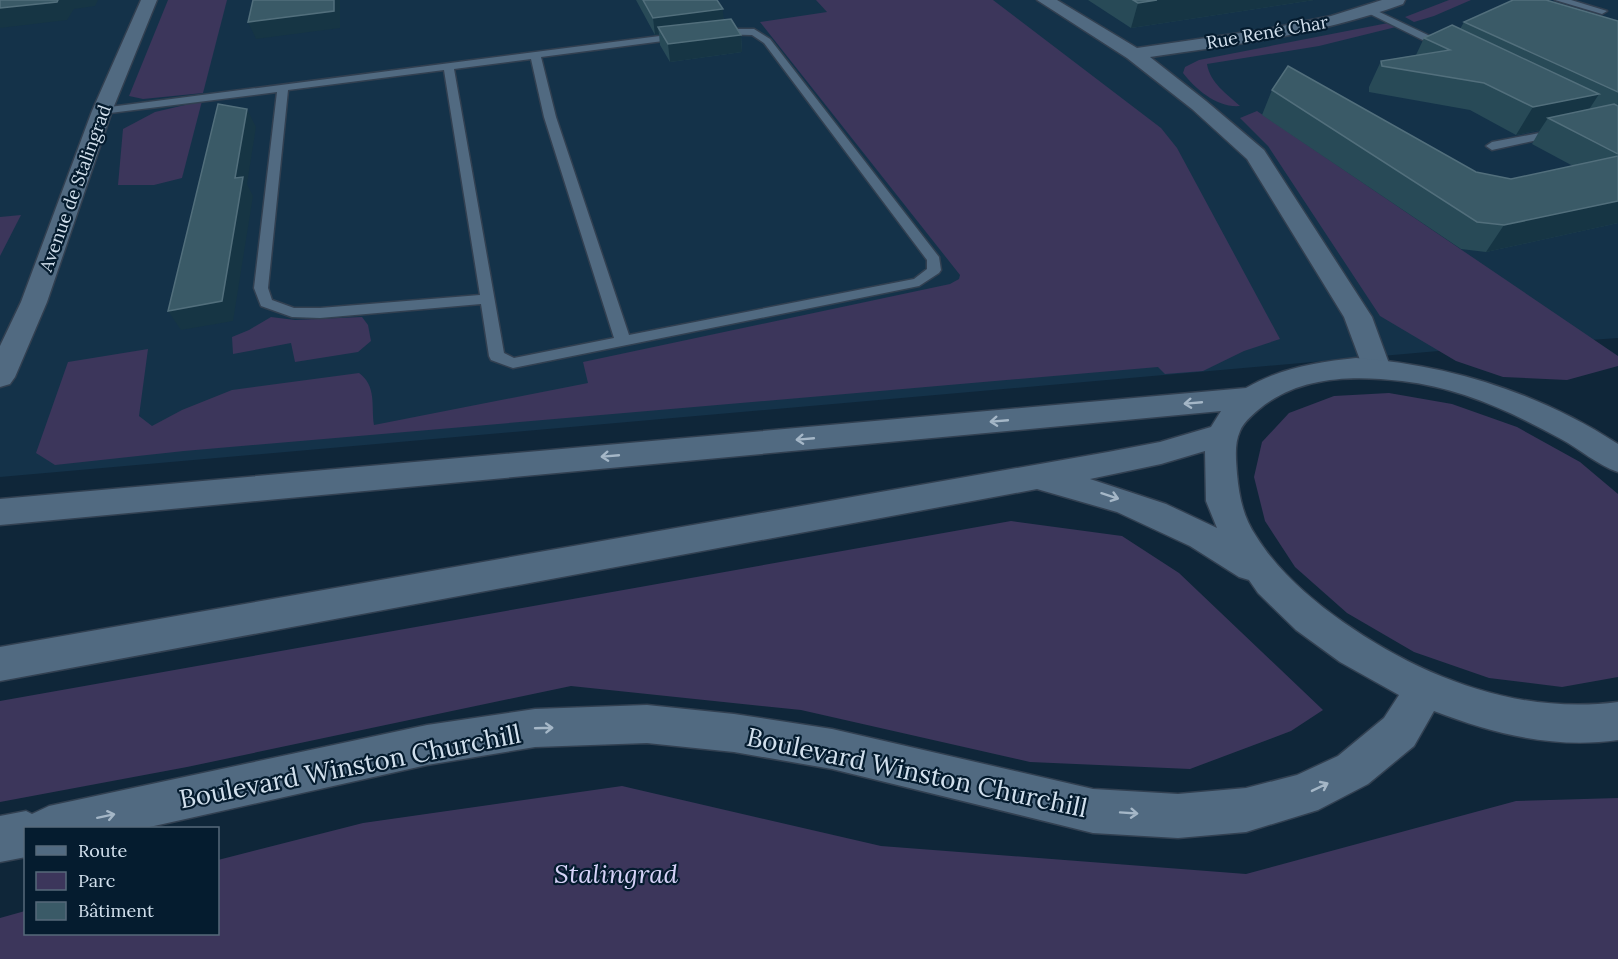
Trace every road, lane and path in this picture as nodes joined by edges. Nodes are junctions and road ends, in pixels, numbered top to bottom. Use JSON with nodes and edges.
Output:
{"nodes":[{"id":1,"x":149,"y":0,"type":"edge"},
{"id":2,"x":1045,"y":0,"type":"edge"},
{"id":3,"x":1397,"y":0,"type":"edge"},
{"id":4,"x":1560,"y":0,"type":"edge"},
{"id":5,"x":1371,"y":11,"type":"junction"},
{"id":6,"x":1602,"y":11,"type":"dead end"},
{"id":7,"x":1454,"y":52,"type":"edge"},
{"id":8,"x":1134,"y":54,"type":"junction"},
{"id":9,"x":535,"y":55,"type":"junction"},
{"id":10,"x":448,"y":67,"type":"junction"},
{"id":11,"x":283,"y":89,"type":"junction"},
{"id":12,"x":102,"y":111,"type":"junction"},
{"id":13,"x":1567,"y":130,"type":"edge"},
{"id":14,"x":1492,"y":146,"type":"dead end"},
{"id":15,"x":488,"y":299,"type":"junction"},
{"id":16,"x":623,"y":341,"type":"junction"},
{"id":17,"x":1376,"y":369,"type":"junction"},
{"id":18,"x":0,"y":376,"type":"edge"},
{"id":19,"x":1251,"y":398,"type":"junction"},
{"id":20,"x":1223,"y":434,"type":"junction"},
{"id":21,"x":1610,"y":443,"type":"edge"},
{"id":22,"x":1033,"y":476,"type":"junction"},
{"id":23,"x":0,"y":512,"type":"edge"},
{"id":24,"x":1260,"y":572,"type":"junction"},
{"id":25,"x":0,"y":664,"type":"edge"},
{"id":26,"x":1426,"y":689,"type":"junction"},
{"id":27,"x":1618,"y":721,"type":"edge"},
{"id":28,"x":54,"y":827,"type":"edge"},
{"id":29,"x":24,"y":834,"type":"edge"},
{"id":30,"x":0,"y":839,"type":"edge"}],
"edges":[{"from":1,"to":12,"type":"street","name":"Avenue de Stalingrad"},
{"from":2,"to":8,"type":"street"},
{"from":3,"to":5,"type":"street","name":"Rue René Char"},
{"from":4,"to":6,"type":"lane"},
{"from":5,"to":7,"type":"lane"},
{"from":5,"to":8,"type":"street","name":"Rue René Char"},
{"from":8,"to":17,"type":"street"},
{"from":9,"to":10,"type":"lane"},
{"from":9,"to":16,"type":"lane"},
{"from":9,"to":16,"type":"lane"},
{"from":10,"to":11,"type":"lane"},
{"from":10,"to":15,"type":"lane"},
{"from":11,"to":12,"type":"lane"},
{"from":11,"to":15,"type":"lane"},
{"from":12,"to":18,"type":"street","name":"Avenue de Stalingrad"},
{"from":13,"to":14,"type":"lane"},
{"from":15,"to":16,"type":"lane"},
{"from":17,"to":19,"type":"street"},
{"from":17,"to":21,"type":"street"},
{"from":19,"to":20,"type":"street"},
{"from":19,"to":23,"type":"street","one_way":true},
{"from":20,"to":22,"type":"street"},
{"from":20,"to":24,"type":"street"},
{"from":22,"to":24,"type":"street","one_way":true},
{"from":22,"to":25,"type":"street"},
{"from":24,"to":26,"type":"street"},
{"from":26,"to":27,"type":"street"},
{"from":28,"to":26,"type":"street","name":"Boulevard Winston Churchill","one_way":true},
{"from":29,"to":30,"type":"street"}]}
